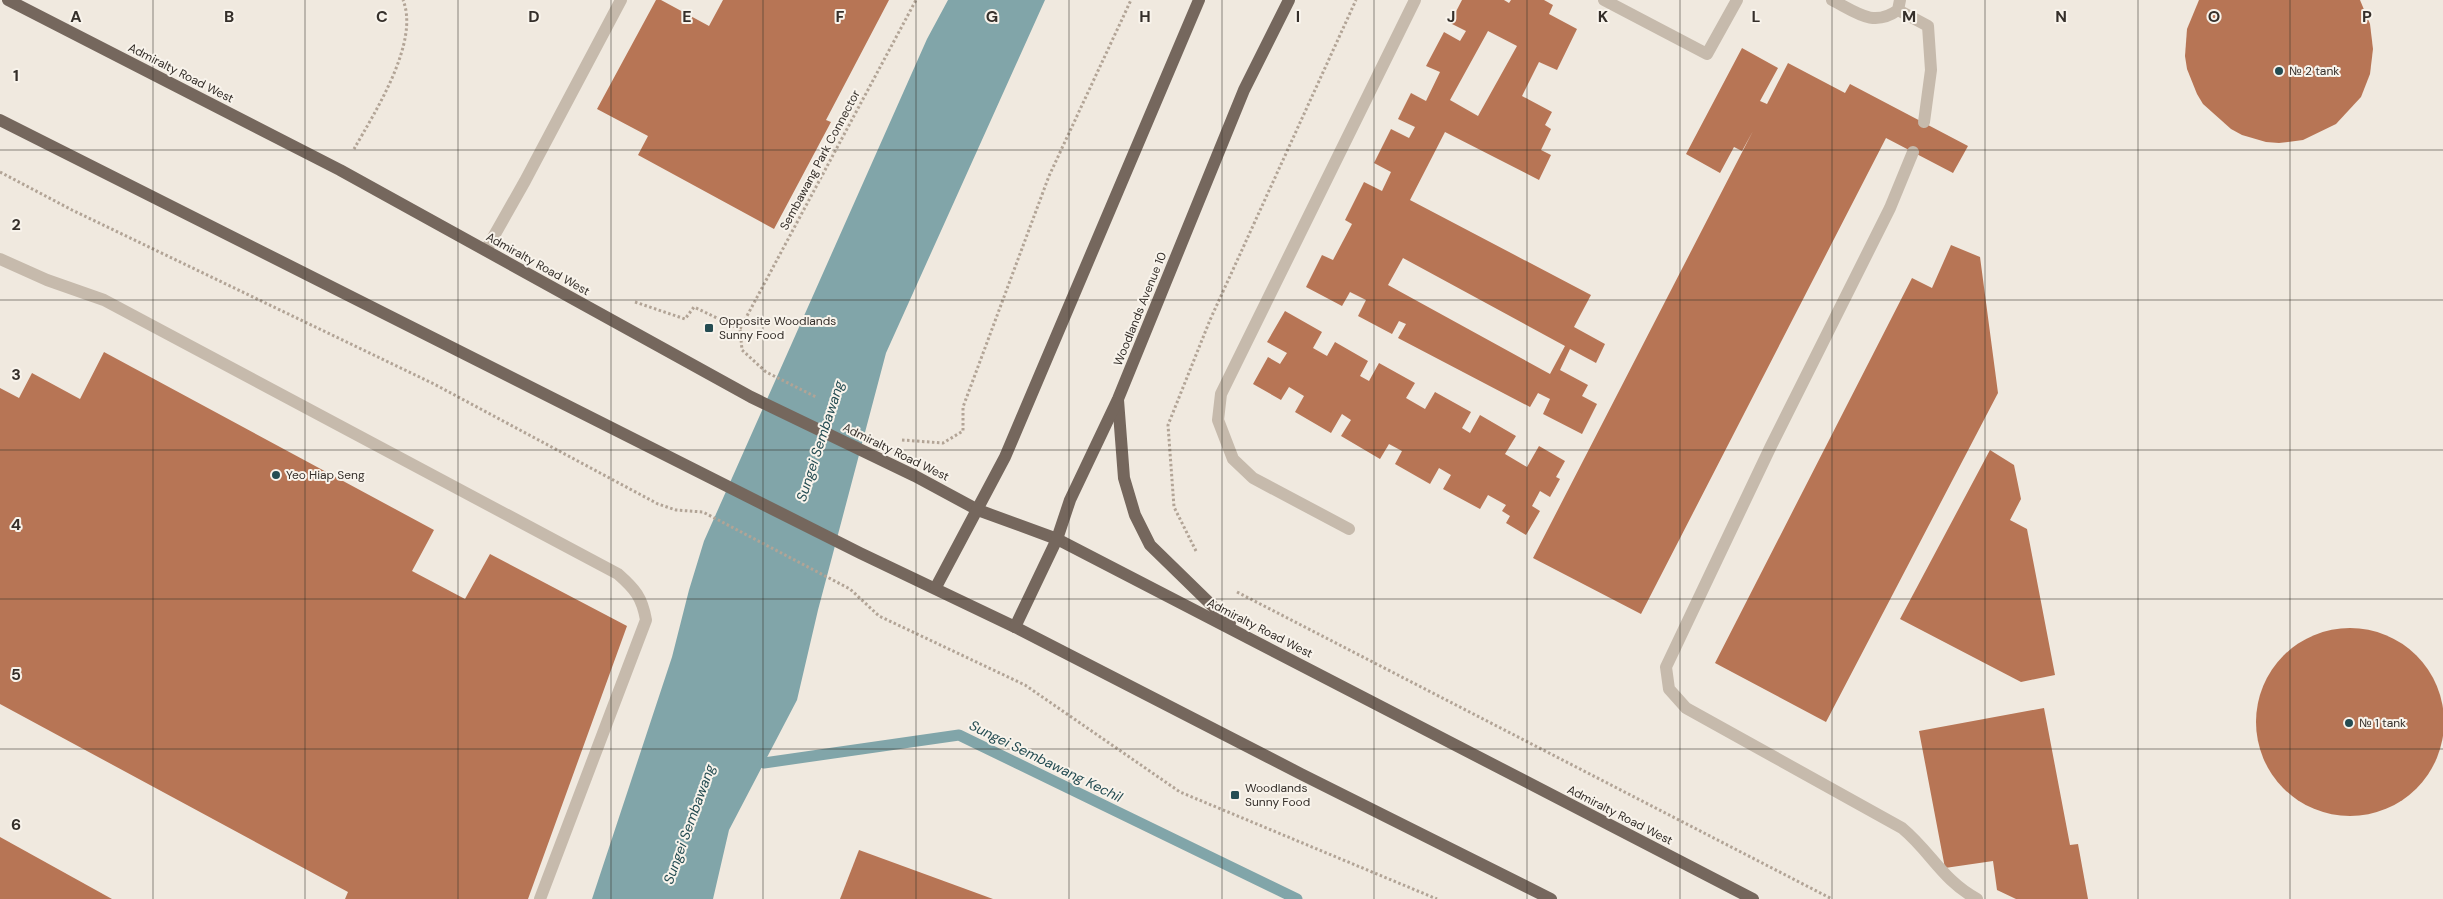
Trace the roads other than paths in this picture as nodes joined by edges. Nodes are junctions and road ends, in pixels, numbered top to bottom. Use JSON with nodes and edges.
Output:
{"nodes":[{"id":1,"x":8,"y":0,"type":"edge"},
{"id":2,"x":621,"y":0,"type":"edge"},
{"id":3,"x":1199,"y":0,"type":"edge"},
{"id":4,"x":1288,"y":0,"type":"edge"},
{"id":5,"x":1415,"y":0,"type":"edge"},
{"id":6,"x":1604,"y":0,"type":"edge"},
{"id":7,"x":1736,"y":0,"type":"edge"},
{"id":8,"x":1832,"y":0,"type":"edge"},
{"id":9,"x":1899,"y":5,"type":"edge"},
{"id":10,"x":0,"y":120,"type":"edge"},
{"id":11,"x":1924,"y":122,"type":"dead end"},
{"id":12,"x":1913,"y":152,"type":"dead end"},
{"id":13,"x":486,"y":250,"type":"junction"},
{"id":14,"x":0,"y":259,"type":"edge"},
{"id":15,"x":1118,"y":399,"type":"junction"},
{"id":16,"x":978,"y":510,"type":"junction"},
{"id":17,"x":1350,"y":528,"type":"dead end"},
{"id":18,"x":1057,"y":539,"type":"junction"},
{"id":19,"x":936,"y":588,"type":"junction"},
{"id":20,"x":1015,"y":627,"type":"junction"},
{"id":21,"x":1241,"y":633,"type":"junction"},
{"id":22,"x":540,"y":899,"type":"edge"},
{"id":23,"x":1551,"y":899,"type":"edge"},
{"id":24,"x":1753,"y":899,"type":"edge"},
{"id":25,"x":1977,"y":899,"type":"edge"}],
"edges":[{"from":1,"to":13,"type":"main road","name":"Admiralty Road West"},
{"from":2,"to":13,"type":"street"},
{"from":3,"to":16,"type":"main road"},
{"from":4,"to":15,"type":"main road","name":"Woodlands Avenue 10"},
{"from":5,"to":17,"type":"street"},
{"from":6,"to":7,"type":"street"},
{"from":8,"to":9,"type":"street"},
{"from":9,"to":11,"type":"street"},
{"from":10,"to":19,"type":"main road"},
{"from":12,"to":25,"type":"street"},
{"from":13,"to":16,"type":"main road","name":"Admiralty Road West"},
{"from":14,"to":22,"type":"street"},
{"from":15,"to":18,"type":"main road","name":"Woodlands Avenue 10"},
{"from":15,"to":21,"type":"main road"},
{"from":16,"to":18,"type":"main road","name":"Admiralty Road West"},
{"from":16,"to":19,"type":"main road"},
{"from":18,"to":20,"type":"main road","name":"Woodlands Avenue 10"},
{"from":18,"to":21,"type":"main road","name":"Admiralty Road West"},
{"from":19,"to":20,"type":"main road"},
{"from":20,"to":23,"type":"main road"},
{"from":21,"to":24,"type":"main road","name":"Admiralty Road West"}]}
